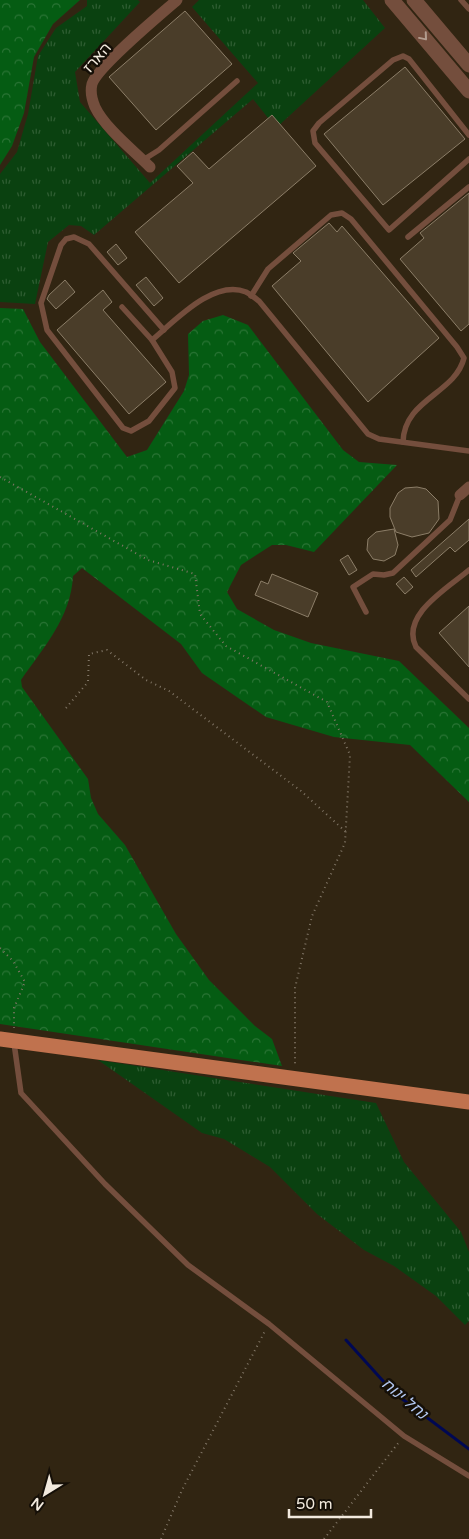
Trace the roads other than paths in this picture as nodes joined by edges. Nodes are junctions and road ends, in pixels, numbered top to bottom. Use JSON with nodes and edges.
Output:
{"nodes":[{"id":1,"x":177,"y":0,"type":"edge"},
{"id":2,"x":392,"y":0,"type":"edge"},
{"id":3,"x":414,"y":0,"type":"edge"},
{"id":4,"x":461,"y":0,"type":"edge"},
{"id":5,"x":469,"y":9,"type":"edge"},
{"id":6,"x":469,"y":65,"type":"edge"},
{"id":7,"x":237,"y":81,"type":"dead end"},
{"id":8,"x":469,"y":91,"type":"edge"},
{"id":9,"x":469,"y":135,"type":"edge"},
{"id":10,"x":469,"y":159,"type":"edge"},
{"id":11,"x":146,"y":163,"type":"joint"},
{"id":12,"x":469,"y":187,"type":"edge"},
{"id":13,"x":408,"y":237,"type":"dead end"},
{"id":14,"x":250,"y":296,"type":"junction"},
{"id":15,"x":122,"y":307,"type":"dead end"},
{"id":16,"x":164,"y":330,"type":"junction"},
{"id":17,"x":152,"y":340,"type":"junction"},
{"id":18,"x":403,"y":442,"type":"junction"},
{"id":19,"x":469,"y":451,"type":"edge"},
{"id":20,"x":464,"y":491,"type":"edge"},
{"id":21,"x":469,"y":570,"type":"edge"},
{"id":22,"x":366,"y":612,"type":"dead end"},
{"id":23,"x":469,"y":699,"type":"edge"},
{"id":24,"x":7,"y":1040,"type":"edge"},
{"id":25,"x":469,"y":1102,"type":"edge"},
{"id":26,"x":469,"y":1476,"type":"edge"}],
"edges":[{"from":1,"to":11,"type":"street","name":"הארז"},
{"from":2,"to":8,"type":"street","one_way":true},
{"from":3,"to":6,"type":"street"},
{"from":4,"to":5,"type":"lane"},
{"from":7,"to":11,"type":"lane"},
{"from":9,"to":10,"type":"lane"},
{"from":12,"to":13,"type":"lane"},
{"from":14,"to":16,"type":"lane"},
{"from":14,"to":18,"type":"lane"},
{"from":14,"to":18,"type":"lane"},
{"from":15,"to":17,"type":"lane"},
{"from":16,"to":17,"type":"lane"},
{"from":16,"to":17,"type":"lane"},
{"from":18,"to":19,"type":"lane"},
{"from":20,"to":22,"type":"lane"},
{"from":21,"to":23,"type":"lane"},
{"from":24,"to":25,"type":"main road"},
{"from":24,"to":26,"type":"lane"}]}
